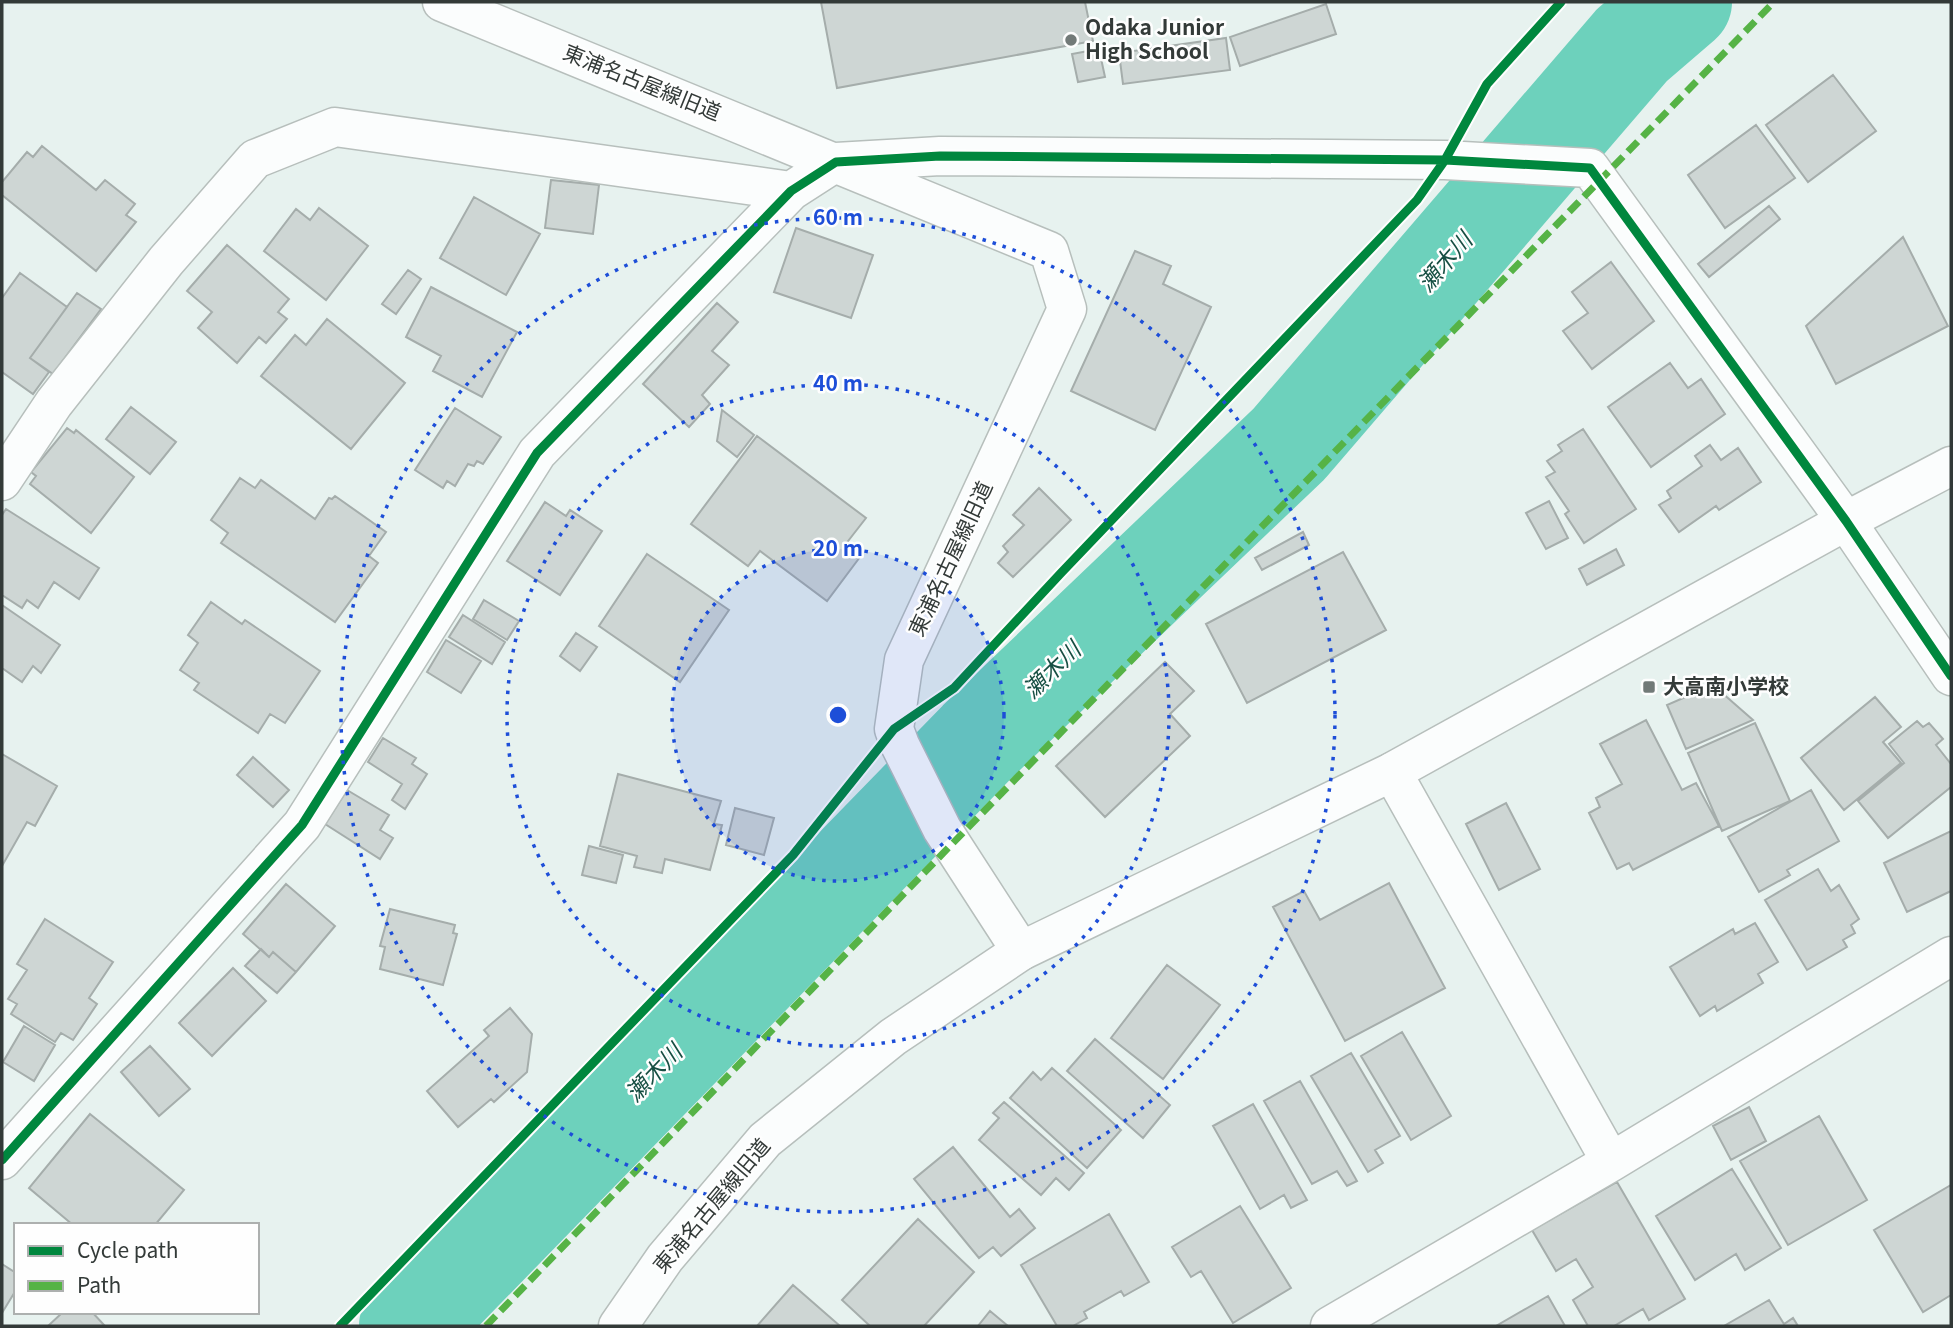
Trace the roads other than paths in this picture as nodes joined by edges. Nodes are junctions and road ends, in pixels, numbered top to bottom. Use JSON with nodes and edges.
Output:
{"nodes":[{"id":1,"x":442,"y":2,"type":"edge"},
{"id":2,"x":836,"y":162,"type":"junction"},
{"id":3,"x":791,"y":191,"type":"junction"},
{"id":4,"x":1951,"y":466,"type":"edge"},
{"id":5,"x":2,"y":481,"type":"edge"},
{"id":6,"x":1846,"y":521,"type":"junction"},
{"id":7,"x":1951,"y":676,"type":"edge"},
{"id":8,"x":1392,"y":772,"type":"junction"},
{"id":9,"x":1021,"y":951,"type":"junction"},
{"id":10,"x":1951,"y":956,"type":"edge"},
{"id":11,"x":2,"y":1160,"type":"edge"},
{"id":12,"x":1611,"y":1162,"type":"junction"},
{"id":13,"x":618,"y":1326,"type":"edge"},
{"id":14,"x":1330,"y":1326,"type":"edge"}],
"edges":[{"from":1,"to":2,"type":"street","name":"東浦名古屋線旧道"},
{"from":2,"to":3,"type":"street"},
{"from":2,"to":6,"type":"street"},
{"from":2,"to":9,"type":"street","name":"東浦名古屋線旧道"},
{"from":3,"to":5,"type":"street"},
{"from":3,"to":11,"type":"street"},
{"from":4,"to":6,"type":"street","name":"東浦名古屋線旧道"},
{"from":6,"to":7,"type":"street"},
{"from":6,"to":8,"type":"street","name":"東浦名古屋線旧道"},
{"from":8,"to":9,"type":"street","name":"東浦名古屋線旧道"},
{"from":8,"to":12,"type":"street"},
{"from":9,"to":13,"type":"street","name":"東浦名古屋線旧道"},
{"from":10,"to":12,"type":"street"},
{"from":12,"to":14,"type":"street"}]}
